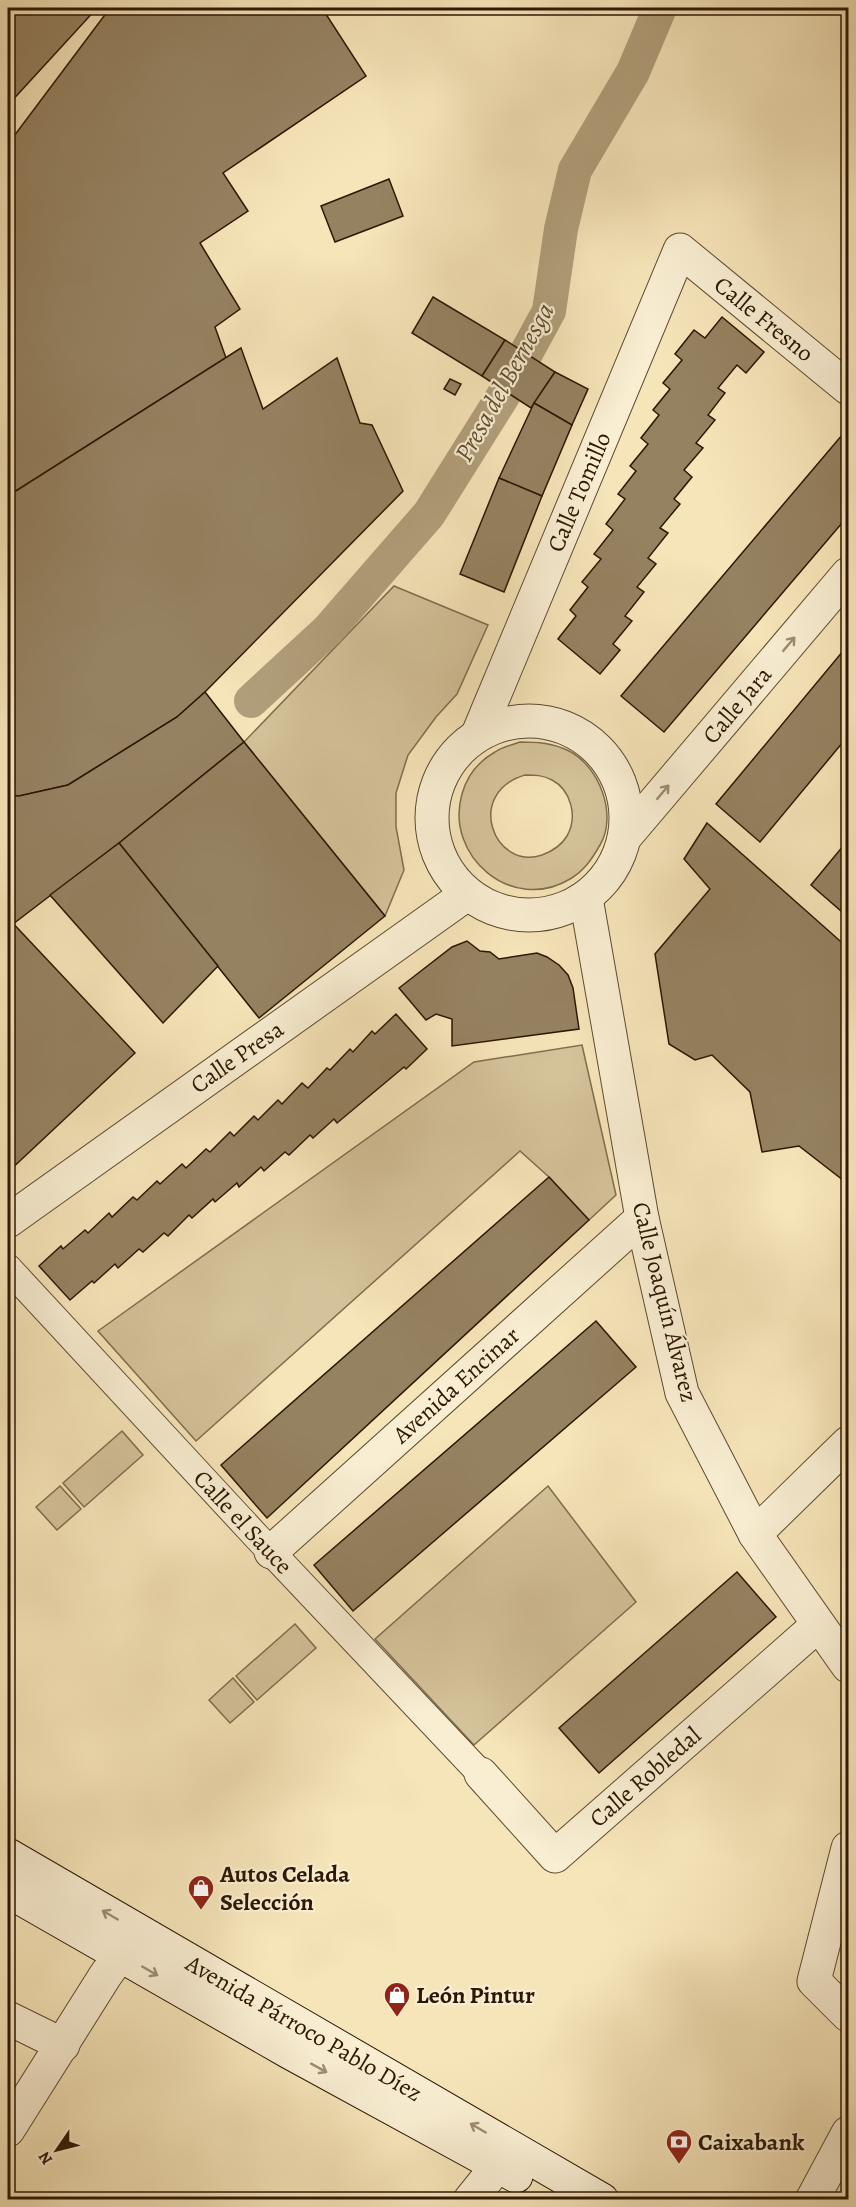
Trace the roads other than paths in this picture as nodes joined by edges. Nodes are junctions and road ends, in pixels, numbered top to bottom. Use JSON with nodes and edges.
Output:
{"nodes":[{"id":1,"x":680,"y":250,"type":"joint"},
{"id":2,"x":849,"y":388,"type":"edge"},
{"id":3,"x":849,"y":574,"type":"edge"},
{"id":4,"x":478,"y":734,"type":"junction"},
{"id":5,"x":625,"y":837,"type":"junction"},
{"id":6,"x":466,"y":894,"type":"junction"},
{"id":7,"x":586,"y":898,"type":"junction"},
{"id":8,"x":642,"y":1218,"type":"junction"},
{"id":9,"x":8,"y":1221,"type":"edge"},
{"id":10,"x":8,"y":1268,"type":"edge"},
{"id":11,"x":849,"y":1443,"type":"edge"},
{"id":12,"x":755,"y":1534,"type":"junction"},
{"id":13,"x":271,"y":1552,"type":"junction"},
{"id":14,"x":818,"y":1625,"type":"junction"},
{"id":15,"x":849,"y":1666,"type":"edge"},
{"id":16,"x":481,"y":1774,"type":"joint"},
{"id":17,"x":849,"y":1848,"type":"edge"},
{"id":18,"x":8,"y":1855,"type":"edge"},
{"id":19,"x":8,"y":1891,"type":"edge"},
{"id":20,"x":129,"y":1942,"type":"junction"},
{"id":21,"x":849,"y":2015,"type":"edge"},
{"id":22,"x":8,"y":2018,"type":"edge"},
{"id":23,"x":63,"y":2045,"type":"junction"},
{"id":24,"x":8,"y":2130,"type":"edge"},
{"id":25,"x":849,"y":2133,"type":"edge"},
{"id":26,"x":505,"y":2157,"type":"junction"},
{"id":27,"x":471,"y":2199,"type":"edge"},
{"id":28,"x":560,"y":2199,"type":"edge"},
{"id":29,"x":602,"y":2199,"type":"edge"},
{"id":30,"x":812,"y":2199,"type":"edge"}],
"edges":[{"from":1,"to":2,"type":"street","name":"Calle Fresno"},
{"from":1,"to":4,"type":"street","name":"Calle Tomillo"},
{"from":5,"to":3,"type":"street","name":"Calle Jara","one_way":true},
{"from":4,"to":5,"type":"street"},
{"from":4,"to":6,"type":"street"},
{"from":5,"to":7,"type":"street"},
{"from":6,"to":7,"type":"street"},
{"from":6,"to":9,"type":"street","name":"Calle Presa"},
{"from":7,"to":8,"type":"street","name":"Calle Joaquín Álvarez"},
{"from":8,"to":12,"type":"street","name":"Calle Joaquín Álvarez"},
{"from":8,"to":13,"type":"street","name":"Avenida Encinar"},
{"from":10,"to":13,"type":"street","name":"Calle el Sauce"},
{"from":11,"to":12,"type":"street"},
{"from":12,"to":14,"type":"street","name":"Calle Joaquín Álvarez"},
{"from":13,"to":16,"type":"street","name":"Calle el Sauce"},
{"from":14,"to":15,"type":"street","name":"Calle Joaquín Álvarez"},
{"from":14,"to":16,"type":"street","name":"Calle Robledal"},
{"from":17,"to":21,"type":"street"},
{"from":20,"to":18,"type":"street","name":"Avenida Párroco Pablo Díez","one_way":true},
{"from":19,"to":20,"type":"street","name":"Avenida Párroco Pablo Díez"},
{"from":20,"to":23,"type":"street"},
{"from":20,"to":26,"type":"street","name":"Avenida Párroco Pablo Díez"},
{"from":22,"to":23,"type":"street"},
{"from":23,"to":24,"type":"street"},
{"from":25,"to":30,"type":"street"},
{"from":26,"to":27,"type":"street"},
{"from":26,"to":28,"type":"street","name":"Avenida Párroco Pablo Díez"},
{"from":26,"to":29,"type":"street","name":"Avenida Párroco Pablo Díez"}]}
